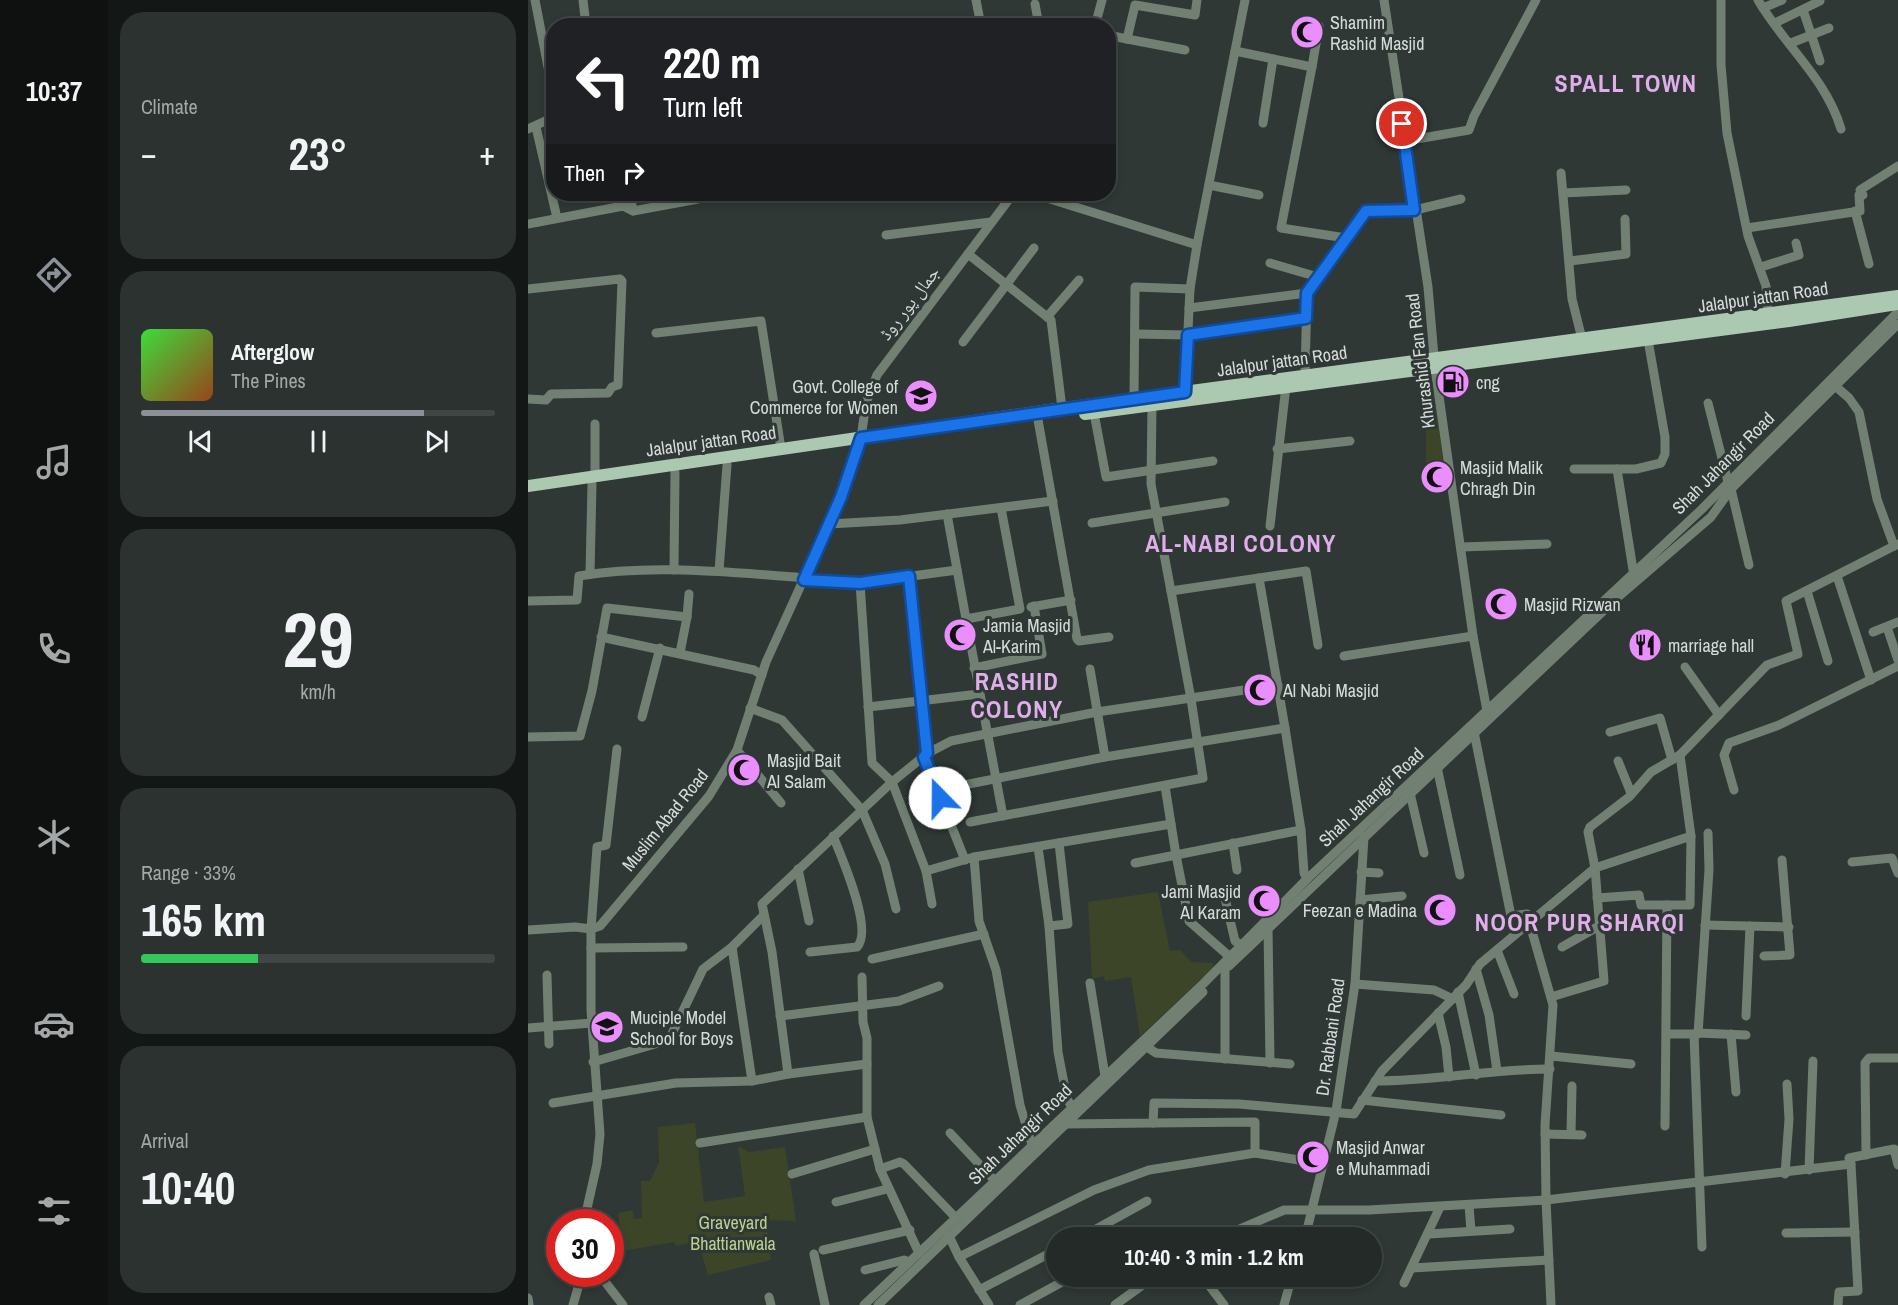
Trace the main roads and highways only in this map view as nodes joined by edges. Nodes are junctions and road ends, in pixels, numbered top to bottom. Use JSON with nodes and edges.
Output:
{"nodes":[{"id":1,"x":1898,"y":296,"type":"edge"},
{"id":2,"x":1898,"y":304,"type":"edge"},
{"id":3,"x":1699,"y":329,"type":"junction"},
{"id":4,"x":1435,"y":363,"type":"junction"},
{"id":5,"x":1372,"y":371,"type":"junction"},
{"id":6,"x":1176,"y":396,"type":"junction"},
{"id":7,"x":1054,"y":412,"type":"junction"},
{"id":8,"x":860,"y":442,"type":"junction"},
{"id":9,"x":637,"y":474,"type":"junction"},
{"id":10,"x":593,"y":480,"type":"junction"},
{"id":11,"x":528,"y":486,"type":"edge"},
{"id":12,"x":528,"y":493,"type":"edge"}],
"edges":[{"from":1,"to":3,"type":"main road","name":"Jalalpur jattan Road"},
{"from":2,"to":3,"type":"main road","name":"Jalalpur jattan Road"},
{"from":3,"to":4,"type":"main road","name":"Jalalpur jattan Road"},
{"from":3,"to":4,"type":"main road","name":"Jalalpur jattan Road"},
{"from":4,"to":5,"type":"main road","name":"Jalalpur jattan Road"},
{"from":5,"to":6,"type":"main road","name":"Jalalpur jattan Road"},
{"from":5,"to":6,"type":"main road","name":"Jalalpur jattan Road"},
{"from":6,"to":7,"type":"main road","name":"Jalalpur jattan Road"},
{"from":6,"to":7,"type":"main road","name":"Jalalpur jattan Road"},
{"from":7,"to":8,"type":"main road","name":"Jalalpur jattan Road"},
{"from":7,"to":8,"type":"main road","name":"Jalalpur jattan Road"},
{"from":8,"to":9,"type":"main road","name":"Jalalpur jattan Road"},
{"from":8,"to":9,"type":"main road","name":"Jalalpur jattan Road"},
{"from":9,"to":10,"type":"main road","name":"Jalalpur jattan Road"},
{"from":10,"to":11,"type":"main road","name":"Jalalpur jattan Road"},
{"from":10,"to":12,"type":"main road","name":"Jalalpur jattan Road"}]}
